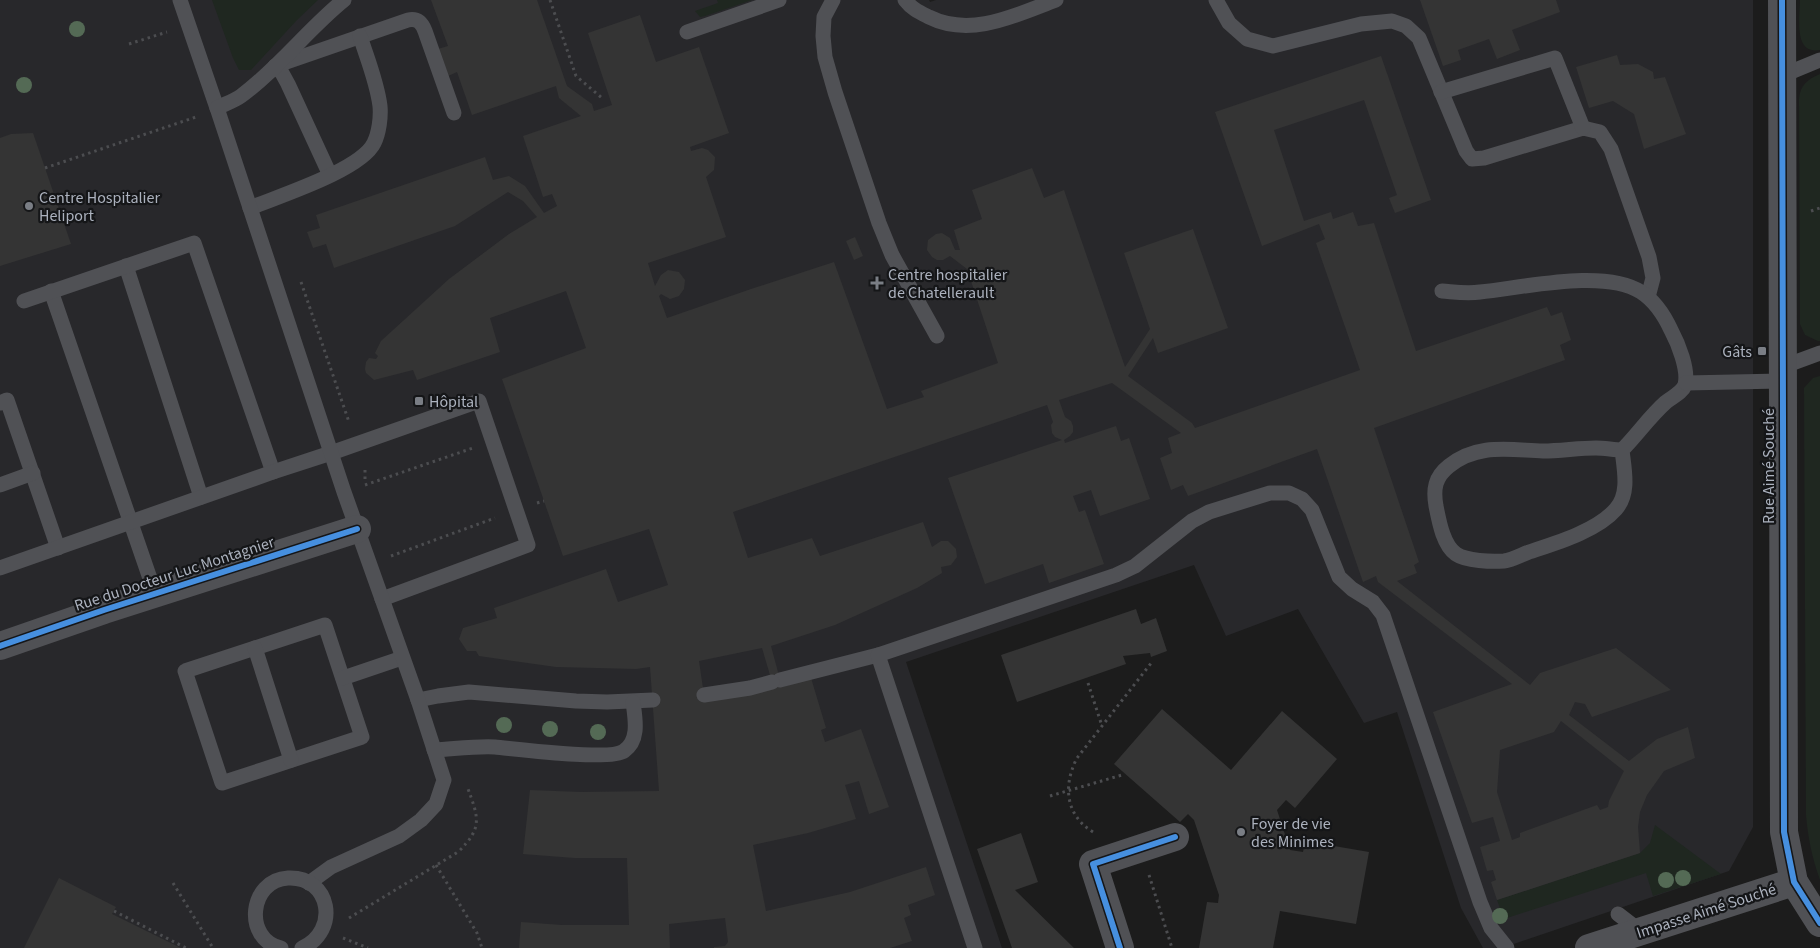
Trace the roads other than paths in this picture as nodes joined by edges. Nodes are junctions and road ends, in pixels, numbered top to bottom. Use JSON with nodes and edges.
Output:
{"nodes":[{"id":1,"x":180,"y":0,"type":"edge"},
{"id":2,"x":344,"y":0,"type":"edge"},
{"id":3,"x":779,"y":0,"type":"edge"},
{"id":4,"x":832,"y":0,"type":"edge"},
{"id":5,"x":905,"y":0,"type":"edge"},
{"id":6,"x":1056,"y":0,"type":"edge"},
{"id":7,"x":1216,"y":0,"type":"edge"},
{"id":8,"x":1782,"y":0,"type":"edge"},
{"id":9,"x":687,"y":32,"type":"dead end"},
{"id":10,"x":360,"y":36,"type":"junction"},
{"id":11,"x":1820,"y":60,"type":"edge"},
{"id":12,"x":275,"y":66,"type":"junction"},
{"id":13,"x":1782,"y":76,"type":"junction"},
{"id":14,"x":1441,"y":92,"type":"junction"},
{"id":15,"x":217,"y":108,"type":"junction"},
{"id":16,"x":454,"y":112,"type":"dead end"},
{"id":17,"x":1583,"y":128,"type":"junction"},
{"id":18,"x":330,"y":176,"type":"junction"},
{"id":19,"x":250,"y":208,"type":"junction"},
{"id":20,"x":126,"y":266,"type":"junction"},
{"id":21,"x":51,"y":291,"type":"junction"},
{"id":22,"x":1442,"y":291,"type":"dead end"},
{"id":23,"x":1648,"y":297,"type":"junction"},
{"id":24,"x":24,"y":301,"type":"dead end"},
{"id":25,"x":937,"y":336,"type":"dead end"},
{"id":26,"x":1820,"y":353,"type":"edge"},
{"id":27,"x":1782,"y":374,"type":"junction"},
{"id":28,"x":1686,"y":383,"type":"junction"},
{"id":29,"x":0,"y":403,"type":"edge"},
{"id":30,"x":1622,"y":450,"type":"junction"},
{"id":31,"x":331,"y":453,"type":"junction"},
{"id":32,"x":273,"y":472,"type":"junction"},
{"id":33,"x":33,"y":473,"type":"junction"},
{"id":34,"x":0,"y":485,"type":"edge"},
{"id":35,"x":201,"y":497,"type":"junction"},
{"id":36,"x":130,"y":523,"type":"junction"},
{"id":37,"x":357,"y":529,"type":"junction"},
{"id":38,"x":58,"y":548,"type":"junction"},
{"id":39,"x":0,"y":568,"type":"edge"},
{"id":40,"x":155,"y":593,"type":"junction"},
{"id":41,"x":382,"y":599,"type":"junction"},
{"id":42,"x":0,"y":646,"type":"edge"},
{"id":43,"x":254,"y":648,"type":"junction"},
{"id":44,"x":878,"y":655,"type":"junction"},
{"id":45,"x":402,"y":658,"type":"junction"},
{"id":46,"x":343,"y":678,"type":"junction"},
{"id":47,"x":704,"y":695,"type":"dead end"},
{"id":48,"x":418,"y":700,"type":"junction"},
{"id":49,"x":652,"y":700,"type":"dead end"},
{"id":50,"x":633,"y":702,"type":"junction"},
{"id":51,"x":434,"y":750,"type":"junction"},
{"id":52,"x":291,"y":760,"type":"junction"},
{"id":53,"x":1175,"y":837,"type":"dead end"},
{"id":54,"x":1794,"y":882,"type":"junction"},
{"id":55,"x":309,"y":883,"type":"junction"},
{"id":56,"x":1618,"y":914,"type":"dead end"},
{"id":57,"x":1820,"y":923,"type":"edge"},
{"id":58,"x":1640,"y":931,"type":"junction"},
{"id":59,"x":281,"y":948,"type":"edge"},
{"id":60,"x":302,"y":948,"type":"edge"},
{"id":61,"x":975,"y":948,"type":"edge"},
{"id":62,"x":1120,"y":948,"type":"edge"},
{"id":63,"x":1507,"y":948,"type":"edge"},
{"id":64,"x":1589,"y":948,"type":"edge"}],
"edges":[{"from":1,"to":15,"type":"lane"},
{"from":2,"to":12,"type":"lane"},
{"from":3,"to":9,"type":"lane"},
{"from":4,"to":25,"type":"lane"},
{"from":5,"to":6,"type":"lane"},
{"from":7,"to":14,"type":"lane"},
{"from":8,"to":13,"type":"street","name":"Rue Aimé Souché"},
{"from":10,"to":12,"type":"lane"},
{"from":10,"to":16,"type":"lane"},
{"from":10,"to":18,"type":"lane"},
{"from":11,"to":13,"type":"lane"},
{"from":12,"to":15,"type":"lane"},
{"from":12,"to":18,"type":"lane"},
{"from":13,"to":27,"type":"street","name":"Rue Aimé Souché"},
{"from":14,"to":17,"type":"lane"},
{"from":14,"to":17,"type":"lane"},
{"from":15,"to":19,"type":"lane"},
{"from":17,"to":23,"type":"lane"},
{"from":18,"to":19,"type":"lane"},
{"from":19,"to":31,"type":"lane"},
{"from":20,"to":21,"type":"lane"},
{"from":20,"to":32,"type":"lane"},
{"from":20,"to":35,"type":"lane"},
{"from":21,"to":24,"type":"lane"},
{"from":21,"to":36,"type":"lane"},
{"from":22,"to":23,"type":"lane"},
{"from":23,"to":28,"type":"lane"},
{"from":26,"to":27,"type":"lane"},
{"from":27,"to":28,"type":"lane"},
{"from":27,"to":54,"type":"street","name":"Rue Aimé Souché"},
{"from":28,"to":30,"type":"lane"},
{"from":29,"to":33,"type":"lane"},
{"from":30,"to":30,"type":"lane"},
{"from":31,"to":32,"type":"lane"},
{"from":31,"to":37,"type":"lane"},
{"from":31,"to":41,"type":"lane"},
{"from":32,"to":35,"type":"lane"},
{"from":33,"to":34,"type":"lane"},
{"from":33,"to":38,"type":"lane"},
{"from":35,"to":36,"type":"lane"},
{"from":36,"to":38,"type":"lane"},
{"from":36,"to":40,"type":"lane"},
{"from":37,"to":40,"type":"street","name":"Rue du Docteur Luc Montagnier"},
{"from":37,"to":41,"type":"lane"},
{"from":38,"to":39,"type":"lane"},
{"from":40,"to":42,"type":"street","name":"Rue du Docteur Luc Montagnier"},
{"from":41,"to":45,"type":"lane"},
{"from":43,"to":46,"type":"lane"},
{"from":43,"to":52,"type":"lane"},
{"from":43,"to":52,"type":"lane"},
{"from":44,"to":47,"type":"lane"},
{"from":44,"to":61,"type":"lane"},
{"from":44,"to":63,"type":"lane"},
{"from":45,"to":46,"type":"lane"},
{"from":45,"to":48,"type":"lane"},
{"from":46,"to":52,"type":"lane"},
{"from":48,"to":50,"type":"lane"},
{"from":48,"to":51,"type":"lane"},
{"from":49,"to":50,"type":"lane"},
{"from":50,"to":51,"type":"lane"},
{"from":51,"to":55,"type":"lane"},
{"from":53,"to":62,"type":"street"},
{"from":54,"to":57,"type":"street","name":"Rue Aimé Souché"},
{"from":54,"to":58,"type":"street","name":"Impasse Aimé Souché"},
{"from":55,"to":59,"type":"lane"},
{"from":55,"to":60,"type":"lane"},
{"from":56,"to":58,"type":"lane"},
{"from":58,"to":64,"type":"street","name":"Impasse Aimé Souché"}]}
